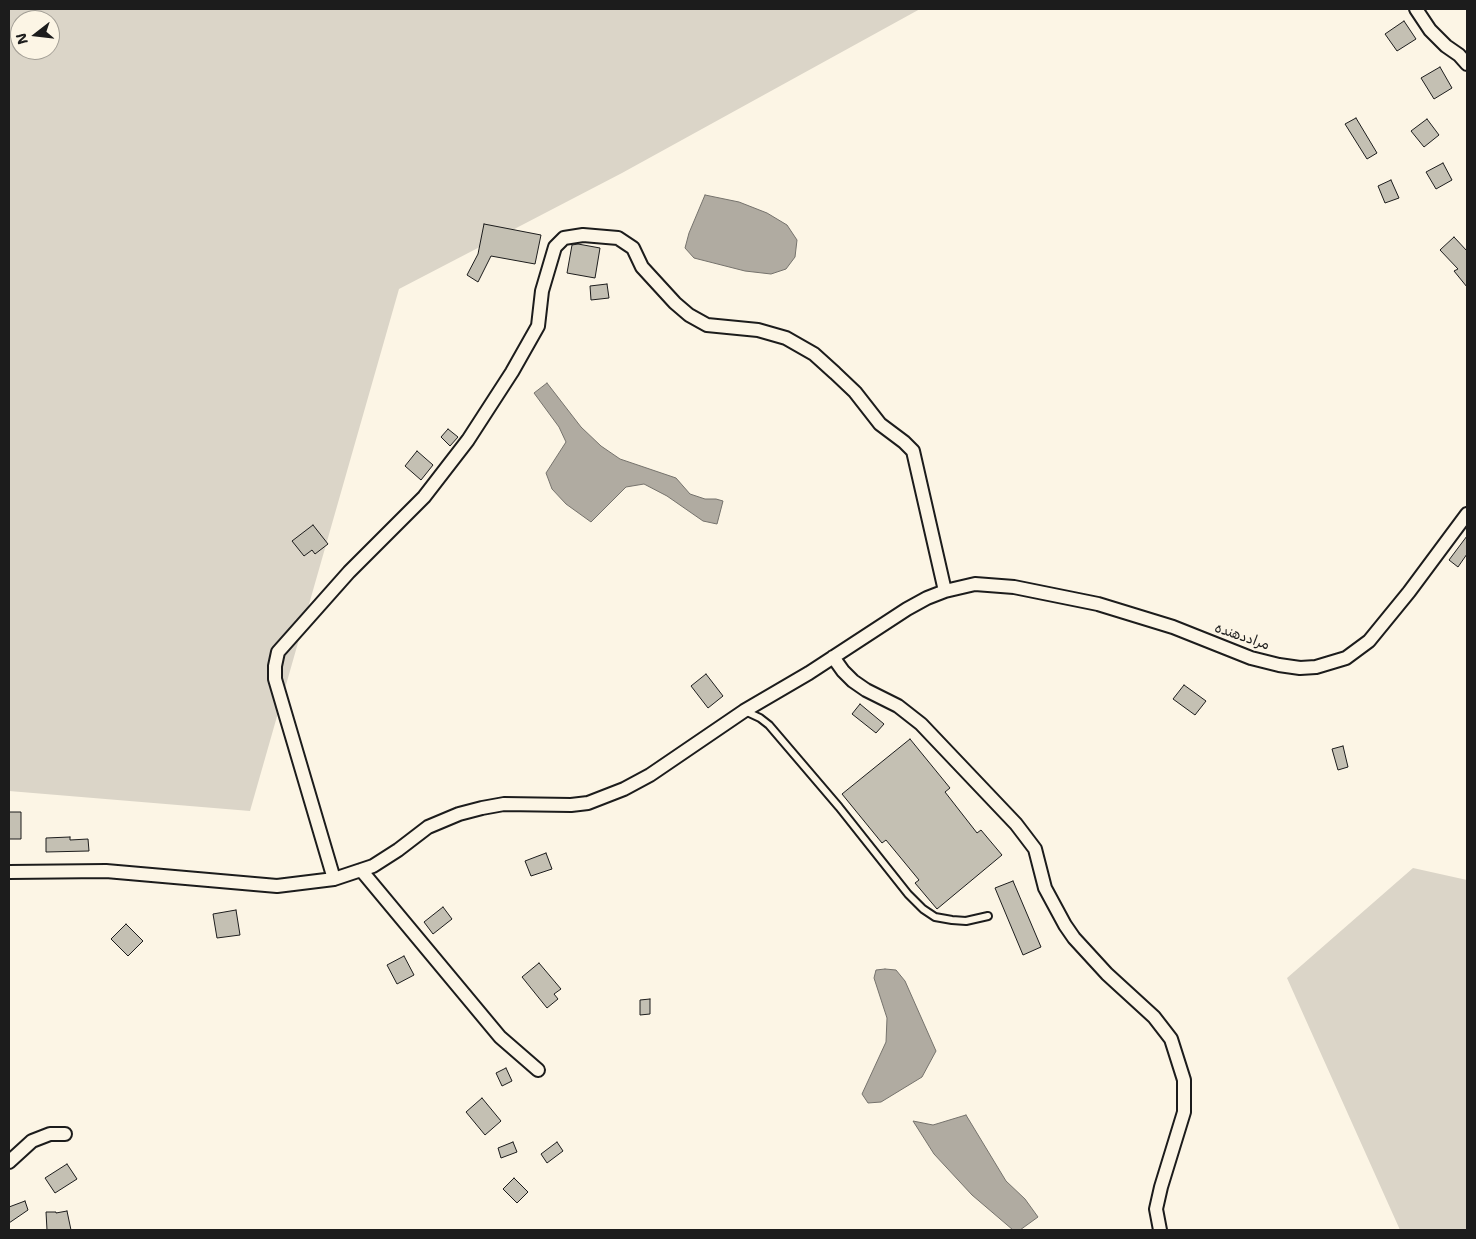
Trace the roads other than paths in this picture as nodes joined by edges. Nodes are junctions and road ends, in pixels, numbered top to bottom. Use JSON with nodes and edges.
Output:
{"nodes":[{"id":1,"x":1416,"y":9,"type":"edge"},
{"id":2,"x":1467,"y":64,"type":"edge"},
{"id":3,"x":1467,"y":514,"type":"edge"},
{"id":4,"x":945,"y":591,"type":"junction"},
{"id":5,"x":833,"y":657,"type":"junction"},
{"id":6,"x":744,"y":711,"type":"junction"},
{"id":7,"x":361,"y":870,"type":"junction"},
{"id":8,"x":9,"y":872,"type":"edge"},
{"id":9,"x":334,"y":879,"type":"junction"},
{"id":10,"x":988,"y":916,"type":"dead end"},
{"id":11,"x":538,"y":1070,"type":"dead end"},
{"id":12,"x":65,"y":1134,"type":"dead end"},
{"id":13,"x":9,"y":1162,"type":"edge"},
{"id":14,"x":1160,"y":1230,"type":"edge"}],
"edges":[{"from":1,"to":2,"type":"street"},
{"from":3,"to":4,"type":"street","name":"مراددهنده"},
{"from":4,"to":5,"type":"street","name":"مراددهنده"},
{"from":4,"to":9,"type":"street"},
{"from":5,"to":6,"type":"street","name":"مراددهنده"},
{"from":5,"to":14,"type":"street"},
{"from":6,"to":7,"type":"street","name":"مراددهنده"},
{"from":6,"to":10,"type":"lane"},
{"from":7,"to":9,"type":"street","name":"مراددهنده"},
{"from":7,"to":11,"type":"street"},
{"from":8,"to":9,"type":"street","name":"مراددهنده"},
{"from":12,"to":13,"type":"street"}]}
